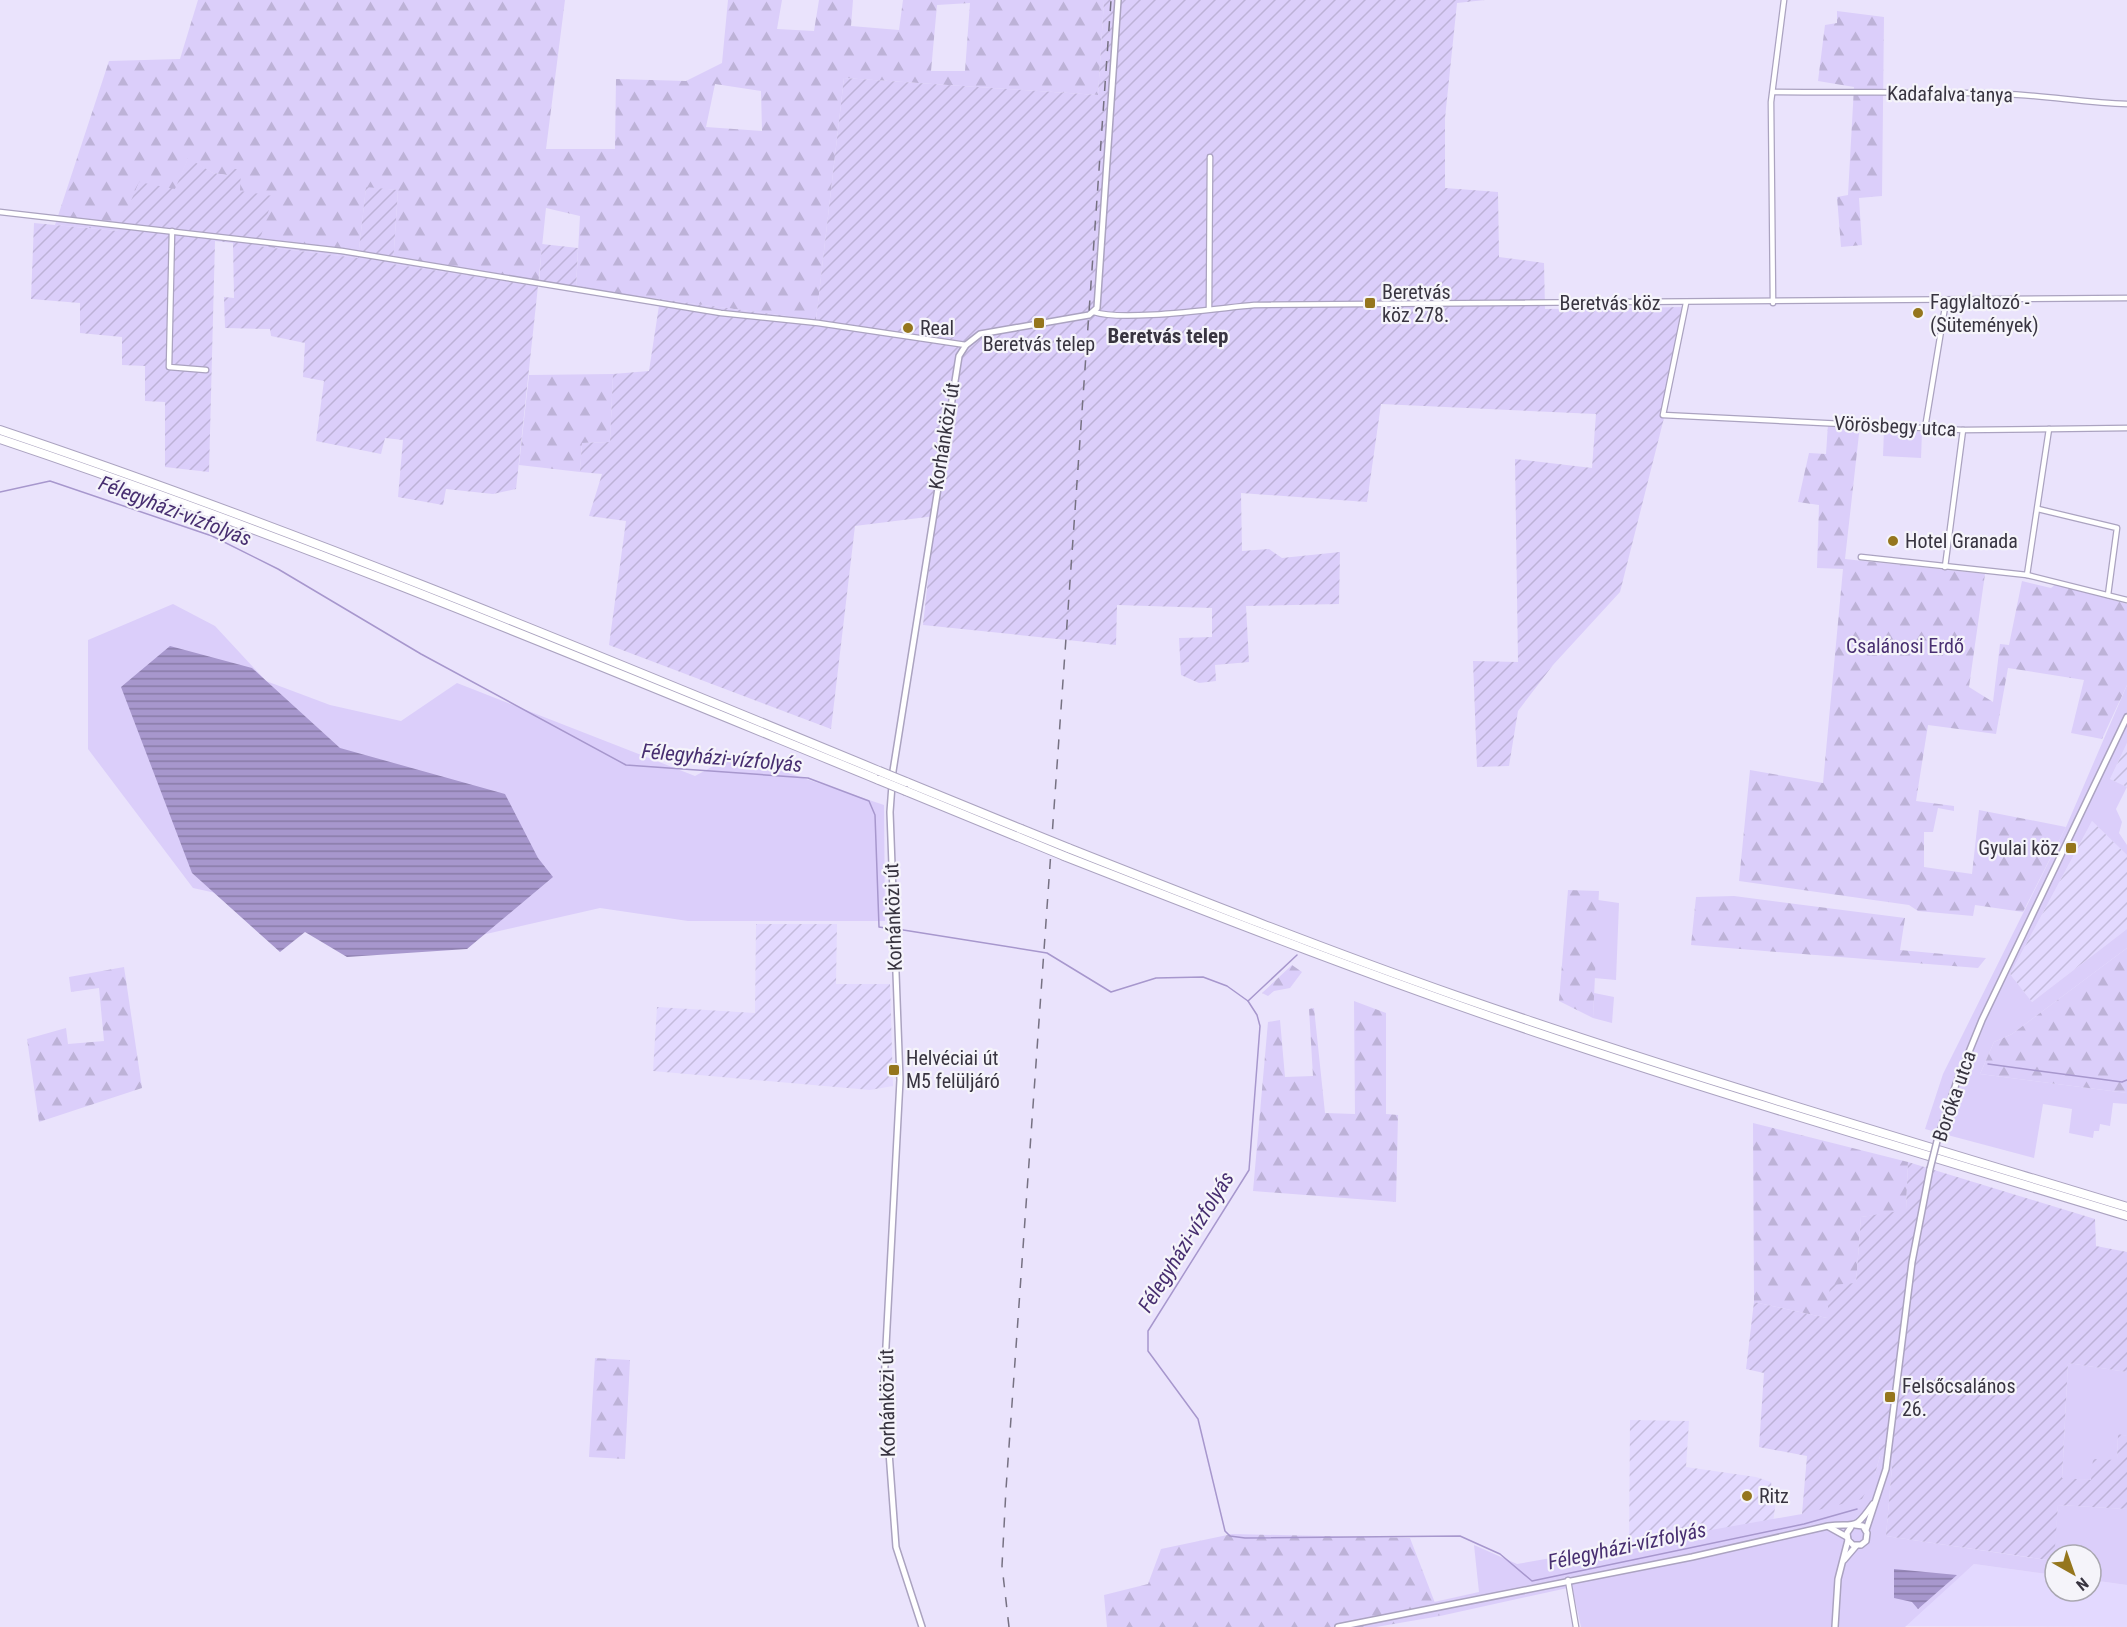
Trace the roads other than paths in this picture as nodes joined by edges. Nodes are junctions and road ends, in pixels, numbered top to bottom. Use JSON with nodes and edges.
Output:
{"nodes":[{"id":1,"x":1118,"y":0,"type":"edge"},
{"id":2,"x":1784,"y":0,"type":"edge"},
{"id":3,"x":1773,"y":92,"type":"junction"},
{"id":4,"x":2127,"y":104,"type":"edge"},
{"id":5,"x":1210,"y":157,"type":"dead end"},
{"id":6,"x":0,"y":212,"type":"edge"},
{"id":7,"x":172,"y":231,"type":"junction"},
{"id":8,"x":2127,"y":298,"type":"edge"},
{"id":9,"x":1946,"y":302,"type":"junction"},
{"id":10,"x":1686,"y":303,"type":"junction"},
{"id":11,"x":1773,"y":303,"type":"junction"},
{"id":12,"x":1209,"y":308,"type":"junction"},
{"id":13,"x":1094,"y":312,"type":"junction"},
{"id":14,"x":966,"y":345,"type":"junction"},
{"id":15,"x":206,"y":370,"type":"dead end"},
{"id":16,"x":1925,"y":428,"type":"junction"},
{"id":17,"x":2127,"y":428,"type":"edge"},
{"id":18,"x":2049,"y":429,"type":"junction"},
{"id":19,"x":0,"y":430,"type":"edge"},
{"id":20,"x":1963,"y":430,"type":"junction"},
{"id":21,"x":0,"y":439,"type":"edge"},
{"id":22,"x":2038,"y":509,"type":"junction"},
{"id":23,"x":1861,"y":557,"type":"dead end"},
{"id":24,"x":1945,"y":567,"type":"junction"},
{"id":25,"x":2027,"y":575,"type":"junction"},
{"id":26,"x":2108,"y":595,"type":"junction"},
{"id":27,"x":2127,"y":600,"type":"edge"},
{"id":28,"x":2127,"y":717,"type":"edge"},
{"id":29,"x":879,"y":776,"type":"junction"},
{"id":30,"x":1066,"y":852,"type":"junction"},
{"id":31,"x":2127,"y":1207,"type":"edge"},
{"id":32,"x":2127,"y":1216,"type":"edge"},
{"id":33,"x":1873,"y":1504,"type":"junction"},
{"id":34,"x":1828,"y":1526,"type":"junction"},
{"id":35,"x":1853,"y":1526,"type":"junction"},
{"id":36,"x":1866,"y":1530,"type":"junction"},
{"id":37,"x":1847,"y":1538,"type":"junction"},
{"id":38,"x":1857,"y":1545,"type":"junction"},
{"id":39,"x":1839,"y":1569,"type":"junction"},
{"id":40,"x":1568,"y":1580,"type":"junction"},
{"id":41,"x":922,"y":1627,"type":"edge"},
{"id":42,"x":1338,"y":1627,"type":"edge"},
{"id":43,"x":1576,"y":1627,"type":"edge"},
{"id":44,"x":1835,"y":1627,"type":"edge"}],
"edges":[{"from":1,"to":13,"type":"street"},
{"from":2,"to":3,"type":"street"},
{"from":3,"to":4,"type":"street","name":"Kadafalva tanya"},
{"from":3,"to":11,"type":"street"},
{"from":5,"to":12,"type":"street"},
{"from":6,"to":7,"type":"street"},
{"from":7,"to":14,"type":"street"},
{"from":7,"to":15,"type":"street"},
{"from":8,"to":9,"type":"street","name":"Beretvás köz"},
{"from":9,"to":11,"type":"street","name":"Beretvás köz"},
{"from":9,"to":16,"type":"street"},
{"from":10,"to":11,"type":"street","name":"Beretvás köz"},
{"from":10,"to":12,"type":"street","name":"Beretvás köz"},
{"from":10,"to":16,"type":"street","name":"Vörösbegy utca"},
{"from":12,"to":13,"type":"street","name":"Beretvás köz"},
{"from":13,"to":14,"type":"street"},
{"from":14,"to":41,"type":"street","name":"Korhánközi út"},
{"from":16,"to":20,"type":"street","name":"Vörösbegy utca"},
{"from":17,"to":18,"type":"street","name":"Vörösbegy utca"},
{"from":18,"to":20,"type":"street","name":"Vörösbegy utca"},
{"from":18,"to":22,"type":"street"},
{"from":19,"to":29,"type":"highway"},
{"from":20,"to":24,"type":"street"},
{"from":21,"to":29,"type":"highway"},
{"from":22,"to":25,"type":"street"},
{"from":22,"to":26,"type":"street"},
{"from":23,"to":24,"type":"street"},
{"from":24,"to":25,"type":"street"},
{"from":25,"to":26,"type":"street"},
{"from":26,"to":27,"type":"street"},
{"from":28,"to":33,"type":"street","name":"Boróka utca","bridge":true},
{"from":29,"to":30,"type":"highway","bridge":true},
{"from":30,"to":31,"type":"highway"},
{"from":30,"to":32,"type":"highway"},
{"from":33,"to":35,"type":"street","name":"Boróka utca"},
{"from":33,"to":36,"type":"street","name":"Boróka utca"},
{"from":34,"to":35,"type":"street"},
{"from":34,"to":37,"type":"street"},
{"from":34,"to":40,"type":"street"},
{"from":35,"to":36,"type":"street"},
{"from":35,"to":37,"type":"street","name":"Boróka utca"},
{"from":36,"to":38,"type":"street","name":"Boróka utca"},
{"from":37,"to":38,"type":"street"},
{"from":37,"to":39,"type":"street"},
{"from":38,"to":39,"type":"street"},
{"from":39,"to":44,"type":"street"},
{"from":40,"to":42,"type":"street"},
{"from":40,"to":43,"type":"street"}]}
